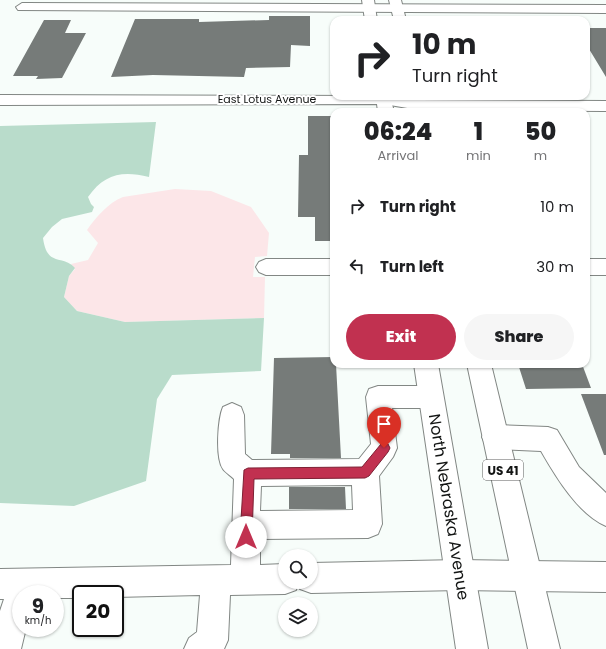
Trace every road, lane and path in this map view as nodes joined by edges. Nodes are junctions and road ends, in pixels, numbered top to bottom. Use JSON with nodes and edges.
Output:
{"nodes":[{"id":1,"x":165,"y":3,"type":"edge"},
{"id":2,"x":24,"y":4,"type":"edge"},
{"id":3,"x":369,"y":9,"type":"edge"},
{"id":4,"x":606,"y":9,"type":"edge"},
{"id":5,"x":397,"y":10,"type":"edge"},
{"id":6,"x":0,"y":100,"type":"edge"},
{"id":7,"x":384,"y":102,"type":"edge"},
{"id":8,"x":419,"y":104,"type":"edge"},
{"id":9,"x":606,"y":106,"type":"edge"},
{"id":10,"x":266,"y":267,"type":"dead end"},
{"id":11,"x":330,"y":267,"type":"edge"},
{"id":12,"x":590,"y":267,"type":"edge"},
{"id":13,"x":606,"y":267,"type":"edge"},
{"id":14,"x":427,"y":368,"type":"edge"},
{"id":15,"x":480,"y":368,"type":"edge"},
{"id":16,"x":431,"y":396,"type":"junction"},
{"id":17,"x":232,"y":415,"type":"dead end"},
{"id":18,"x":495,"y":437,"type":"junction"},
{"id":19,"x":365,"y":472,"type":"junction"},
{"id":20,"x":248,"y":473,"type":"junction"},
{"id":21,"x":606,"y":512,"type":"edge"},
{"id":22,"x":246,"y":525,"type":"junction"},
{"id":23,"x":460,"y":575,"type":"junction"},
{"id":24,"x":527,"y":575,"type":"junction"},
{"id":25,"x":606,"y":577,"type":"edge"},
{"id":26,"x":318,"y":578,"type":"edge"},
{"id":27,"x":278,"y":579,"type":"edge"},
{"id":28,"x":231,"y":580,"type":"junction"},
{"id":29,"x":12,"y":584,"type":"edge"},
{"id":30,"x":5,"y":649,"type":"edge"},
{"id":31,"x":200,"y":649,"type":"edge"},
{"id":32,"x":472,"y":649,"type":"edge"},
{"id":33,"x":544,"y":649,"type":"edge"}],
"edges":[{"from":1,"to":2,"type":"street"},
{"from":1,"to":3,"type":"street"},
{"from":3,"to":5,"type":"street"},
{"from":4,"to":5,"type":"street"},
{"from":6,"to":7,"type":"street","name":"East Lotus Avenue"},
{"from":7,"to":8,"type":"street","name":"East Lotus Avenue"},
{"from":8,"to":9,"type":"street","name":"East Lotus Avenue"},
{"from":10,"to":11,"type":"street"},
{"from":12,"to":13,"type":"street"},
{"from":14,"to":16,"type":"street","name":"North Nebraska Avenue"},
{"from":15,"to":18,"type":"street","number":"US 41"},
{"from":16,"to":19,"type":"street"},
{"from":16,"to":23,"type":"street","name":"North Nebraska Avenue"},
{"from":17,"to":20,"type":"street"},
{"from":18,"to":21,"type":"street"},
{"from":18,"to":24,"type":"street","number":"US 41"},
{"from":19,"to":20,"type":"street"},
{"from":19,"to":22,"type":"street"},
{"from":20,"to":22,"type":"street"},
{"from":22,"to":28,"type":"street"},
{"from":23,"to":24,"type":"street"},
{"from":23,"to":26,"type":"street"},
{"from":23,"to":32,"type":"street","name":"North Nebraska Avenue"},
{"from":24,"to":25,"type":"street"},
{"from":24,"to":33,"type":"street","number":"US 41"},
{"from":27,"to":28,"type":"street"},
{"from":28,"to":29,"type":"street"},
{"from":28,"to":31,"type":"street"},
{"from":29,"to":30,"type":"street"}]}
